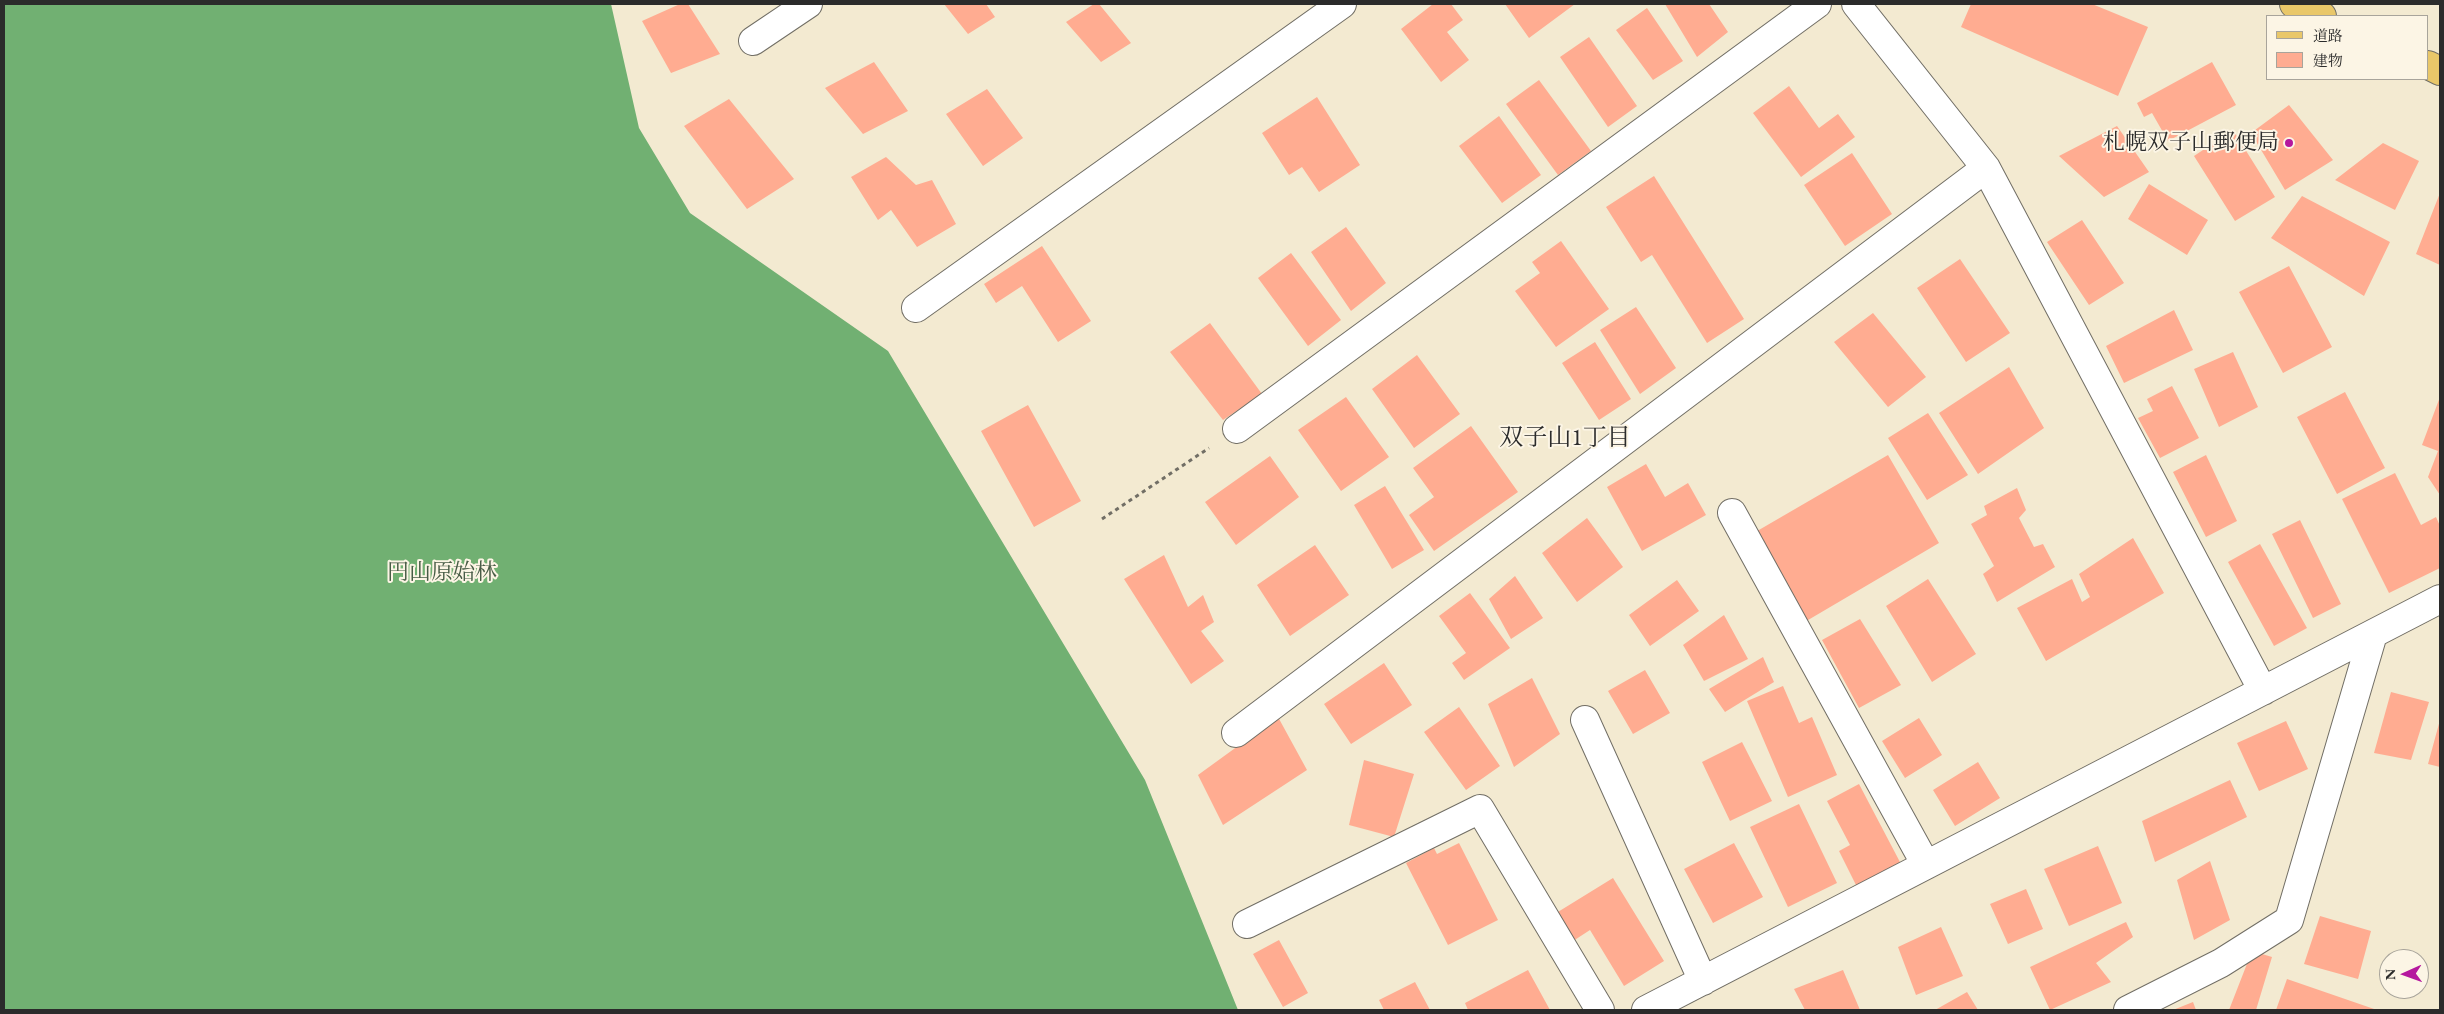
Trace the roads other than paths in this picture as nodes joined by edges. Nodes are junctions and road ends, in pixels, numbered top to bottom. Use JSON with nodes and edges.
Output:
{"nodes":[{"id":1,"x":808,"y":4,"type":"edge"},
{"id":2,"x":1342,"y":4,"type":"edge"},
{"id":3,"x":1817,"y":4,"type":"edge"},
{"id":4,"x":1856,"y":4,"type":"edge"},
{"id":5,"x":2294,"y":4,"type":"edge"},
{"id":6,"x":2320,"y":15,"type":"edge"},
{"id":7,"x":753,"y":41,"type":"dead end"},
{"id":8,"x":1986,"y":168,"type":"junction"},
{"id":9,"x":916,"y":308,"type":"dead end"},
{"id":10,"x":1236,"y":429,"type":"road end"},
{"id":11,"x":1732,"y":513,"type":"dead end"},
{"id":12,"x":2440,"y":599,"type":"edge"},
{"id":13,"x":2373,"y":634,"type":"junction"},
{"id":14,"x":2263,"y":691,"type":"junction"},
{"id":15,"x":1586,"y":720,"type":"dead end"},
{"id":16,"x":1236,"y":733,"type":"dead end"},
{"id":17,"x":1926,"y":865,"type":"junction"},
{"id":18,"x":1247,"y":924,"type":"dead end"},
{"id":19,"x":1702,"y":981,"type":"junction"},
{"id":20,"x":1600,"y":1010,"type":"edge"},
{"id":21,"x":1646,"y":1010,"type":"edge"},
{"id":22,"x":2128,"y":1010,"type":"edge"}],
"edges":[{"from":1,"to":7,"type":"street"},
{"from":2,"to":9,"type":"street"},
{"from":3,"to":10,"type":"street"},
{"from":4,"to":8,"type":"street"},
{"from":5,"to":6,"type":"main road"},
{"from":8,"to":14,"type":"street"},
{"from":8,"to":16,"type":"street"},
{"from":11,"to":17,"type":"street"},
{"from":12,"to":13,"type":"street"},
{"from":13,"to":14,"type":"street"},
{"from":13,"to":22,"type":"street"},
{"from":14,"to":17,"type":"street"},
{"from":15,"to":19,"type":"street"},
{"from":17,"to":19,"type":"street"},
{"from":18,"to":20,"type":"street"},
{"from":19,"to":21,"type":"street"}]}
